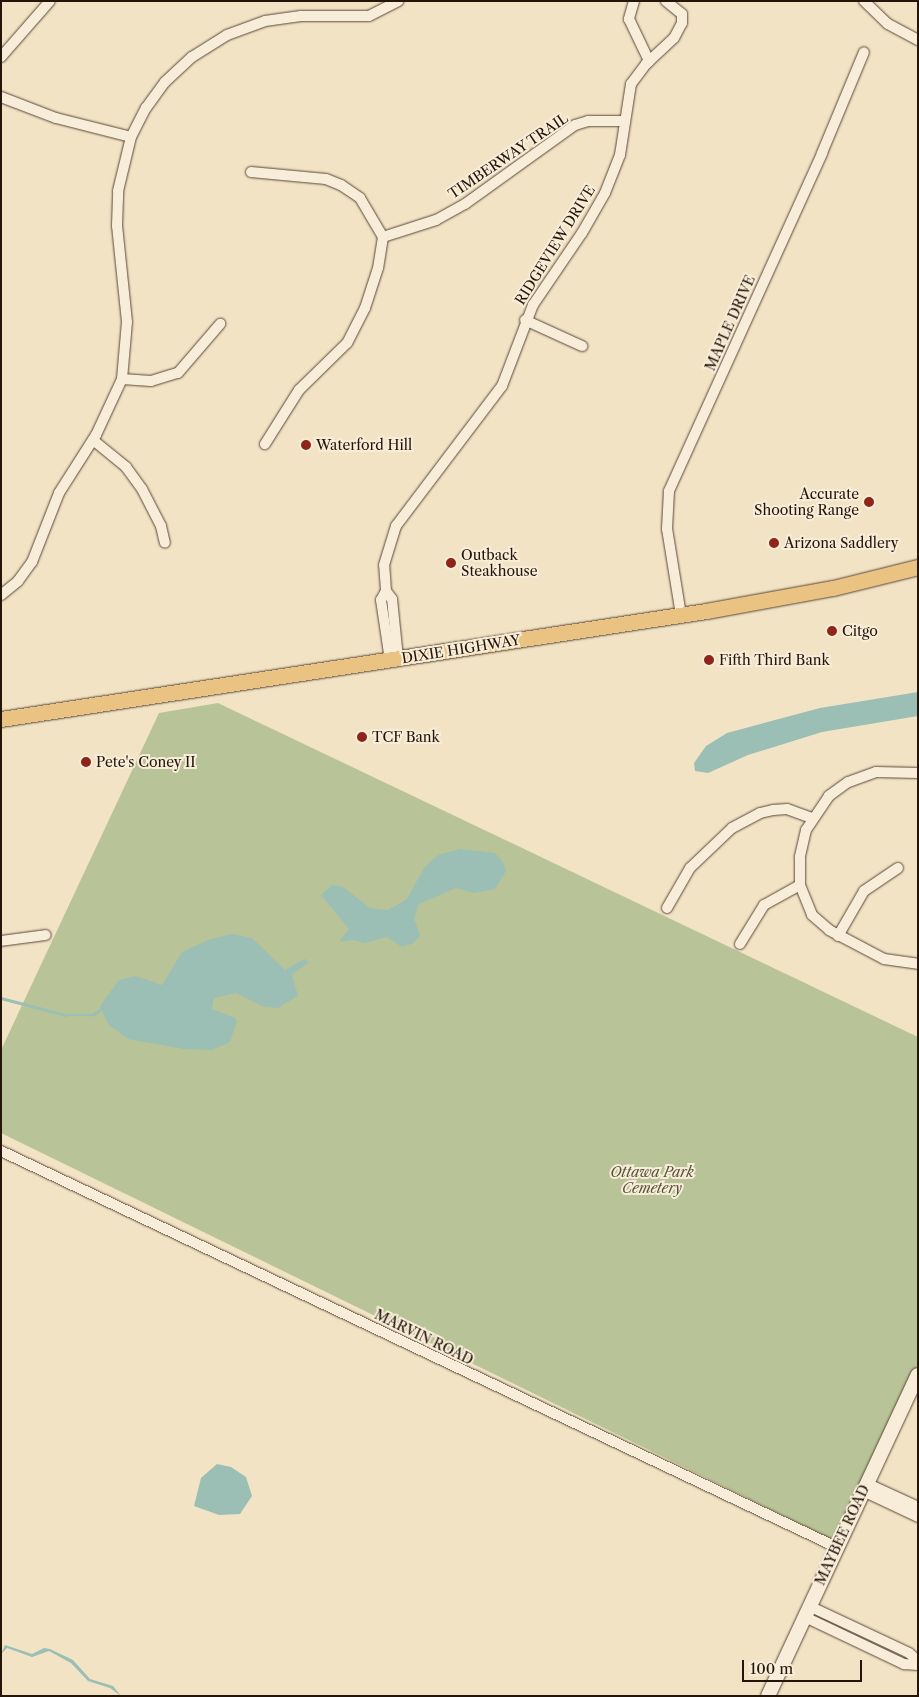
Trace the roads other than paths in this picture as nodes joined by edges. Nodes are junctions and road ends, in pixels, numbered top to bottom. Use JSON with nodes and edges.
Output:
{"nodes":[{"id":1,"x":50,"y":1,"type":"edge"},
{"id":2,"x":398,"y":1,"type":"edge"},
{"id":3,"x":634,"y":1,"type":"edge"},
{"id":4,"x":666,"y":1,"type":"edge"},
{"id":5,"x":864,"y":1,"type":"edge"},
{"id":6,"x":918,"y":40,"type":"edge"},
{"id":7,"x":864,"y":52,"type":"dead end"},
{"id":8,"x":1,"y":57,"type":"edge"},
{"id":9,"x":649,"y":61,"type":"junction"},
{"id":10,"x":1,"y":97,"type":"edge"},
{"id":11,"x":623,"y":121,"type":"junction"},
{"id":12,"x":131,"y":136,"type":"junction"},
{"id":13,"x":250,"y":172,"type":"dead end"},
{"id":14,"x":383,"y":236,"type":"junction"},
{"id":15,"x":525,"y":320,"type":"junction"},
{"id":16,"x":220,"y":324,"type":"dead end"},
{"id":17,"x":582,"y":346,"type":"dead end"},
{"id":18,"x":122,"y":379,"type":"junction"},
{"id":19,"x":93,"y":440,"type":"junction"},
{"id":20,"x":265,"y":444,"type":"dead end"},
{"id":21,"x":165,"y":544,"type":"dead end"},
{"id":22,"x":918,"y":567,"type":"edge"},
{"id":23,"x":1,"y":595,"type":"edge"},
{"id":24,"x":680,"y":615,"type":"junction"},
{"id":25,"x":394,"y":659,"type":"junction"},
{"id":26,"x":1,"y":719,"type":"edge"},
{"id":27,"x":918,"y":773,"type":"edge"},
{"id":28,"x":812,"y":818,"type":"junction"},
{"id":29,"x":898,"y":868,"type":"dead end"},
{"id":30,"x":800,"y":885,"type":"junction"},
{"id":31,"x":668,"y":908,"type":"dead end"},
{"id":32,"x":46,"y":935,"type":"dead end"},
{"id":33,"x":838,"y":936,"type":"junction"},
{"id":34,"x":1,"y":941,"type":"edge"},
{"id":35,"x":740,"y":944,"type":"dead end"},
{"id":36,"x":918,"y":964,"type":"edge"},
{"id":37,"x":1,"y":1151,"type":"edge"},
{"id":38,"x":918,"y":1375,"type":"edge"},
{"id":39,"x":864,"y":1487,"type":"junction"},
{"id":40,"x":914,"y":1510,"type":"edge"},
{"id":41,"x":836,"y":1548,"type":"junction"},
{"id":42,"x":807,"y":1611,"type":"junction"},
{"id":43,"x":873,"y":1636,"type":"junction"},
{"id":44,"x":868,"y":1647,"type":"junction"},
{"id":45,"x":918,"y":1663,"type":"edge"},
{"id":46,"x":768,"y":1696,"type":"edge"}],
"edges":[{"from":1,"to":8,"type":"street"},
{"from":2,"to":12,"type":"street"},
{"from":3,"to":9,"type":"street"},
{"from":4,"to":9,"type":"street","name":"RIDGEVIEW DRIVE"},
{"from":5,"to":6,"type":"street"},
{"from":7,"to":24,"type":"street","name":"MAPLE DRIVE"},
{"from":9,"to":11,"type":"street","name":"RIDGEVIEW DRIVE"},
{"from":10,"to":12,"type":"street"},
{"from":11,"to":14,"type":"street","name":"TIMBERWAY TRAIL"},
{"from":11,"to":15,"type":"street","name":"RIDGEVIEW DRIVE"},
{"from":12,"to":18,"type":"street"},
{"from":13,"to":14,"type":"street"},
{"from":14,"to":20,"type":"street"},
{"from":15,"to":17,"type":"street"},
{"from":15,"to":25,"type":"street","name":"RIDGEVIEW DRIVE"},
{"from":16,"to":18,"type":"street"},
{"from":18,"to":19,"type":"street"},
{"from":19,"to":21,"type":"street"},
{"from":19,"to":23,"type":"street"},
{"from":22,"to":24,"type":"main road","name":"DIXIE HIGHWAY"},
{"from":24,"to":25,"type":"main road","name":"DIXIE HIGHWAY"},
{"from":25,"to":26,"type":"main road","name":"DIXIE HIGHWAY"},
{"from":27,"to":28,"type":"street"},
{"from":28,"to":30,"type":"street"},
{"from":28,"to":31,"type":"street"},
{"from":29,"to":33,"type":"street"},
{"from":30,"to":33,"type":"street"},
{"from":30,"to":35,"type":"street"},
{"from":32,"to":34,"type":"street"},
{"from":33,"to":36,"type":"street"},
{"from":37,"to":41,"type":"street","name":"MARVIN ROAD"},
{"from":38,"to":39,"type":"main road","name":"MAYBEE ROAD"},
{"from":39,"to":40,"type":"street"},
{"from":39,"to":41,"type":"main road","name":"MAYBEE ROAD"},
{"from":41,"to":42,"type":"main road","name":"MAYBEE ROAD"},
{"from":42,"to":43,"type":"street"},
{"from":42,"to":44,"type":"street"},
{"from":42,"to":46,"type":"main road","name":"MAYBEE ROAD"},
{"from":43,"to":44,"type":"street"},
{"from":43,"to":45,"type":"street"},
{"from":44,"to":45,"type":"street"}]}
